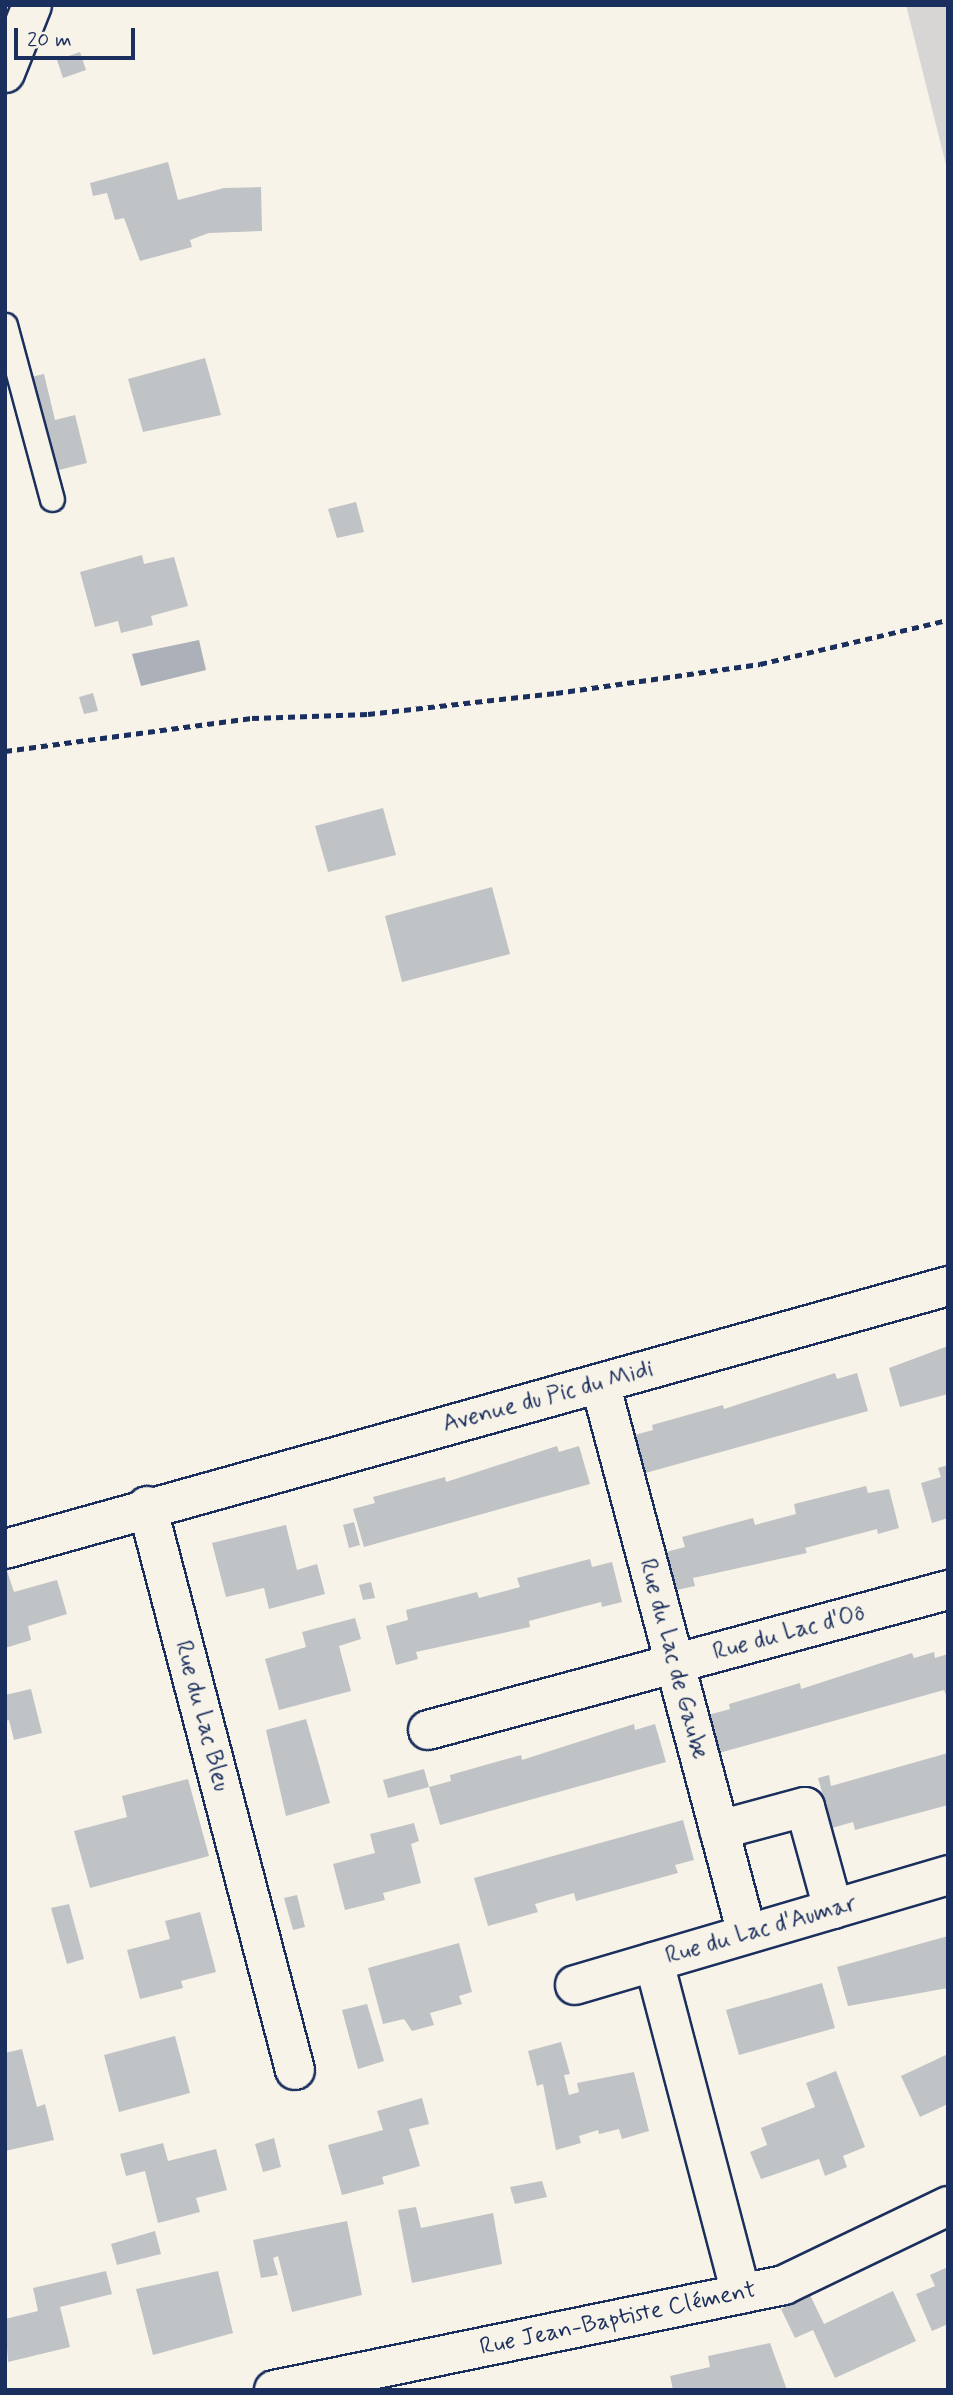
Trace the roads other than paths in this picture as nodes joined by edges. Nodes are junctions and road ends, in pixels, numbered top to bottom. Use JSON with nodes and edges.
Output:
{"nodes":[{"id":1,"x":32,"y":5,"type":"edge"},
{"id":2,"x":5,"y":74,"type":"edge"},
{"id":3,"x":5,"y":325,"type":"edge"},
{"id":4,"x":52,"y":499,"type":"dead end"},
{"id":5,"x":948,"y":1286,"type":"edge"},
{"id":6,"x":600,"y":1383,"type":"junction"},
{"id":7,"x":147,"y":1506,"type":"junction"},
{"id":8,"x":5,"y":1549,"type":"edge"},
{"id":9,"x":948,"y":1590,"type":"edge"},
{"id":10,"x":674,"y":1664,"type":"junction"},
{"id":11,"x":428,"y":1730,"type":"dead end"},
{"id":12,"x":719,"y":1830,"type":"junction"},
{"id":13,"x":948,"y":1875,"type":"edge"},
{"id":14,"x":832,"y":1909,"type":"junction"},
{"id":15,"x":747,"y":1934,"type":"junction"},
{"id":16,"x":654,"y":1962,"type":"junction"},
{"id":17,"x":575,"y":1985,"type":"dead end"},
{"id":18,"x":295,"y":2070,"type":"dead end"},
{"id":19,"x":948,"y":2206,"type":"edge"},
{"id":20,"x":741,"y":2294,"type":"junction"},
{"id":21,"x":274,"y":2390,"type":"edge"}],
"edges":[{"from":1,"to":2,"type":"street"},
{"from":3,"to":4,"type":"lane"},
{"from":5,"to":6,"type":"street","name":"Avenue du Pic du Midi"},
{"from":6,"to":7,"type":"street","name":"Avenue du Pic du Midi"},
{"from":6,"to":10,"type":"street","name":"Rue du Lac de Gaube"},
{"from":7,"to":8,"type":"street"},
{"from":7,"to":18,"type":"street","name":"Rue du Lac Bleu"},
{"from":9,"to":10,"type":"street","name":"Rue du Lac d'Oô"},
{"from":10,"to":11,"type":"street","name":"Rue du Lac d'Oô"},
{"from":10,"to":12,"type":"street","name":"Rue du Lac de Gaube"},
{"from":12,"to":14,"type":"street"},
{"from":12,"to":15,"type":"street","name":"Rue du Lac de Gaube"},
{"from":13,"to":14,"type":"street","name":"Rue du Lac d'Aumar"},
{"from":14,"to":15,"type":"street","name":"Rue du Lac d'Aumar"},
{"from":15,"to":16,"type":"street","name":"Rue du Lac d'Aumar"},
{"from":16,"to":17,"type":"street","name":"Rue du Lac d'Aumar"},
{"from":16,"to":20,"type":"street"},
{"from":19,"to":20,"type":"street","name":"Rue Jean-Baptiste Clément"},
{"from":20,"to":21,"type":"street","name":"Rue Jean-Baptiste Clément"}]}
